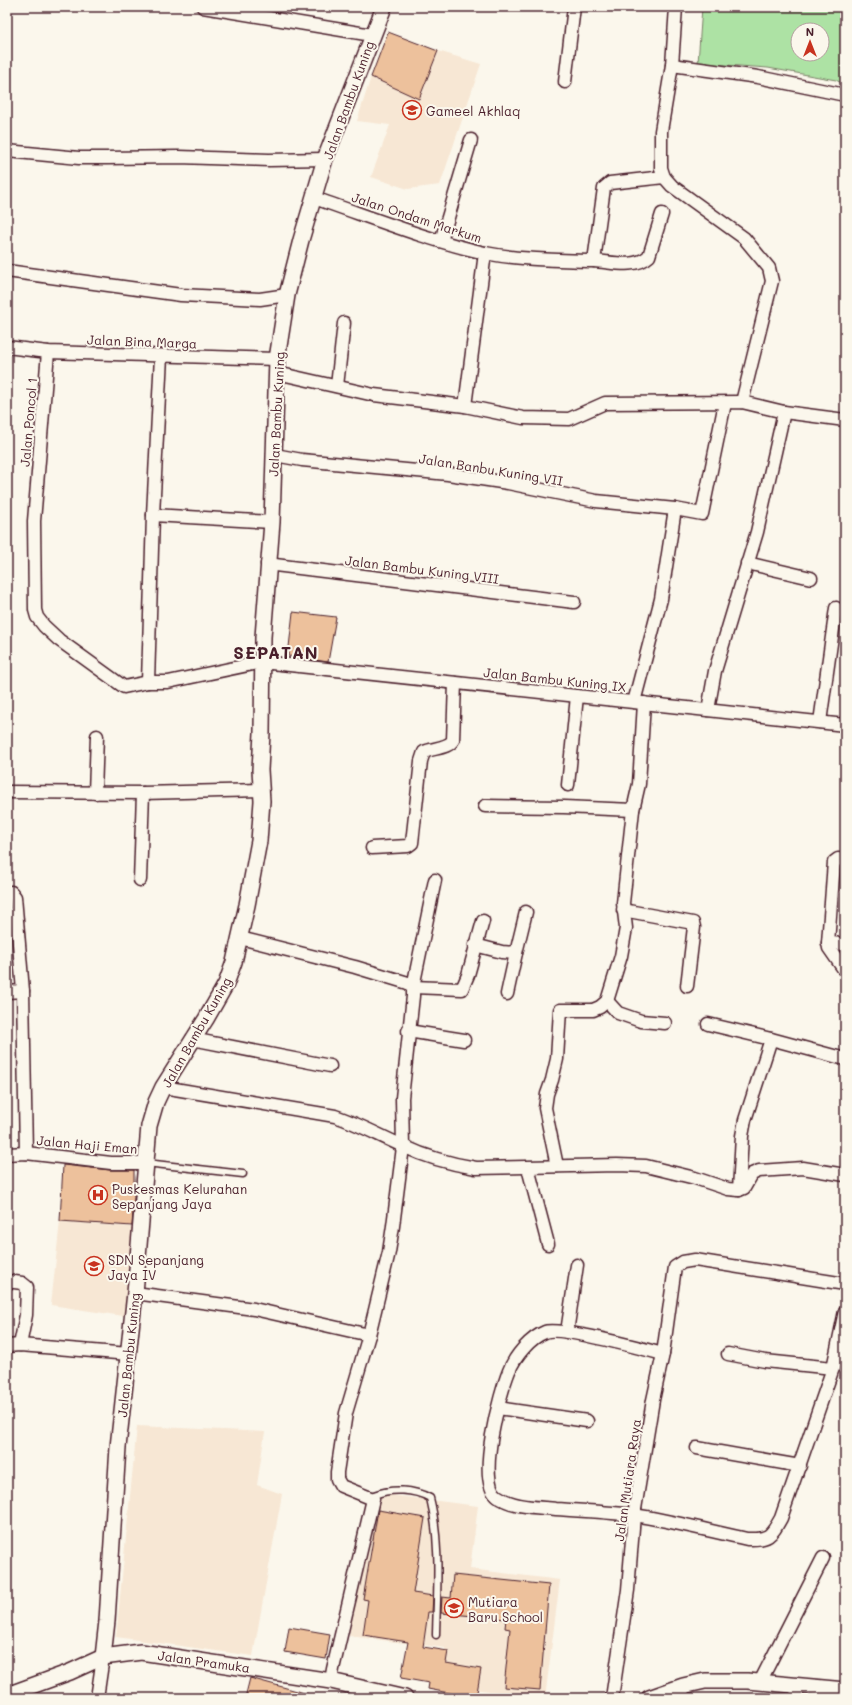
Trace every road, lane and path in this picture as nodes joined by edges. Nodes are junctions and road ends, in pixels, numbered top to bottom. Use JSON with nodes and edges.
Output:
{"nodes":[{"id":1,"x":203,"y":7,"type":"edge"},
{"id":2,"x":384,"y":7,"type":"edge"},
{"id":3,"x":574,"y":7,"type":"edge"},
{"id":4,"x":676,"y":7,"type":"edge"},
{"id":5,"x":372,"y":34,"type":"junction"},
{"id":6,"x":672,"y":65,"type":"junction"},
{"id":7,"x":565,"y":82,"type":"dead end"},
{"id":8,"x":845,"y":95,"type":"edge"},
{"id":9,"x":471,"y":140,"type":"dead end"},
{"id":10,"x":7,"y":151,"type":"edge"},
{"id":11,"x":325,"y":159,"type":"junction"},
{"id":12,"x":664,"y":177,"type":"junction"},
{"id":13,"x":314,"y":198,"type":"junction"},
{"id":14,"x":662,"y":214,"type":"dead end"},
{"id":15,"x":441,"y":240,"type":"junction"},
{"id":16,"x":485,"y":253,"type":"junction"},
{"id":17,"x":594,"y":261,"type":"junction"},
{"id":18,"x":7,"y":271,"type":"edge"},
{"id":19,"x":287,"y":295,"type":"junction"},
{"id":20,"x":344,"y":323,"type":"dead end"},
{"id":21,"x":7,"y":347,"type":"edge"},
{"id":22,"x":48,"y":352,"type":"junction"},
{"id":23,"x":161,"y":356,"type":"junction"},
{"id":24,"x":277,"y":366,"type":"junction"},
{"id":25,"x":337,"y":386,"type":"junction"},
{"id":26,"x":742,"y":402,"type":"junction"},
{"id":27,"x":725,"y":404,"type":"junction"},
{"id":28,"x":465,"y":406,"type":"junction"},
{"id":29,"x":784,"y":412,"type":"junction"},
{"id":30,"x":845,"y":420,"type":"edge"},
{"id":31,"x":274,"y":455,"type":"junction"},
{"id":32,"x":675,"y":509,"type":"junction"},
{"id":33,"x":153,"y":515,"type":"junction"},
{"id":34,"x":272,"y":522,"type":"junction"},
{"id":35,"x":747,"y":563,"type":"junction"},
{"id":36,"x":268,"y":564,"type":"junction"},
{"id":37,"x":811,"y":578,"type":"dead end"},
{"id":38,"x":574,"y":602,"type":"dead end"},
{"id":39,"x":836,"y":608,"type":"dead end"},
{"id":40,"x":262,"y":662,"type":"junction"},
{"id":41,"x":148,"y":682,"type":"junction"},
{"id":42,"x":455,"y":683,"type":"junction"},
{"id":43,"x":129,"y":687,"type":"joint"},
{"id":44,"x":577,"y":696,"type":"junction"},
{"id":45,"x":639,"y":702,"type":"junction"},
{"id":46,"x":708,"y":710,"type":"junction"},
{"id":47,"x":820,"y":722,"type":"junction"},
{"id":48,"x":845,"y":724,"type":"edge"},
{"id":49,"x":97,"y":736,"type":"dead end"},
{"id":50,"x":568,"y":785,"type":"dead end"},
{"id":51,"x":262,"y":790,"type":"junction"},
{"id":52,"x":7,"y":792,"type":"edge"},
{"id":53,"x":95,"y":793,"type":"junction"},
{"id":54,"x":143,"y":794,"type":"junction"},
{"id":55,"x":485,"y":806,"type":"dead end"},
{"id":56,"x":633,"y":810,"type":"junction"},
{"id":57,"x":372,"y":848,"type":"dead end"},
{"id":58,"x":845,"y":860,"type":"edge"},
{"id":59,"x":140,"y":880,"type":"dead end"},
{"id":60,"x":435,"y":880,"type":"dead end"},
{"id":61,"x":11,"y":892,"type":"dead end"},
{"id":62,"x":623,"y":910,"type":"junction"},
{"id":63,"x":526,"y":912,"type":"dead end"},
{"id":64,"x":483,"y":921,"type":"dead end"},
{"id":65,"x":240,"y":938,"type":"junction"},
{"id":66,"x":828,"y":943,"type":"junction"},
{"id":67,"x":845,"y":944,"type":"edge"},
{"id":68,"x":475,"y":945,"type":"junction"},
{"id":69,"x":516,"y":953,"type":"junction"},
{"id":70,"x":845,"y":972,"type":"edge"},
{"id":71,"x":687,"y":986,"type":"dead end"},
{"id":72,"x":413,"y":987,"type":"junction"},
{"id":73,"x":23,"y":991,"type":"junction"},
{"id":74,"x":7,"y":992,"type":"edge"},
{"id":75,"x":507,"y":994,"type":"dead end"},
{"id":76,"x":607,"y":1001,"type":"junction"},
{"id":77,"x":665,"y":1023,"type":"dead end"},
{"id":78,"x":708,"y":1024,"type":"dead end"},
{"id":79,"x":408,"y":1031,"type":"junction"},
{"id":80,"x":192,"y":1039,"type":"junction"},
{"id":81,"x":771,"y":1039,"type":"junction"},
{"id":82,"x":464,"y":1040,"type":"dead end"},
{"id":83,"x":845,"y":1059,"type":"edge"},
{"id":84,"x":330,"y":1066,"type":"dead end"},
{"id":85,"x":163,"y":1087,"type":"junction"},
{"id":86,"x":403,"y":1147,"type":"junction"},
{"id":87,"x":26,"y":1153,"type":"junction"},
{"id":88,"x":7,"y":1154,"type":"edge"},
{"id":89,"x":146,"y":1163,"type":"junction"},
{"id":90,"x":557,"y":1166,"type":"junction"},
{"id":91,"x":528,"y":1168,"type":"junction"},
{"id":92,"x":243,"y":1174,"type":"dead end"},
{"id":93,"x":845,"y":1175,"type":"edge"},
{"id":94,"x":739,"y":1190,"type":"junction"},
{"id":95,"x":548,"y":1244,"type":"dead end"},
{"id":96,"x":577,"y":1265,"type":"dead end"},
{"id":97,"x":7,"y":1282,"type":"edge"},
{"id":98,"x":845,"y":1284,"type":"edge"},
{"id":99,"x":135,"y":1292,"type":"junction"},
{"id":100,"x":845,"y":1311,"type":"edge"},
{"id":101,"x":567,"y":1332,"type":"junction"},
{"id":102,"x":369,"y":1335,"type":"junction"},
{"id":103,"x":20,"y":1345,"type":"junction"},
{"id":104,"x":7,"y":1346,"type":"edge"},
{"id":105,"x":129,"y":1354,"type":"junction"},
{"id":106,"x":663,"y":1354,"type":"junction"},
{"id":107,"x":728,"y":1354,"type":"dead end"},
{"id":108,"x":833,"y":1368,"type":"junction"},
{"id":109,"x":498,"y":1408,"type":"junction"},
{"id":110,"x":587,"y":1421,"type":"dead end"},
{"id":111,"x":697,"y":1448,"type":"dead end"},
{"id":112,"x":800,"y":1466,"type":"junction"},
{"id":113,"x":373,"y":1499,"type":"junction"},
{"id":114,"x":634,"y":1515,"type":"junction"},
{"id":115,"x":823,"y":1558,"type":"dead end"},
{"id":116,"x":436,"y":1635,"type":"dead end"},
{"id":117,"x":104,"y":1657,"type":"junction"},
{"id":118,"x":331,"y":1680,"type":"junction"},
{"id":119,"x":760,"y":1682,"type":"junction"},
{"id":120,"x":845,"y":1690,"type":"edge"},
{"id":121,"x":683,"y":1692,"type":"edge"},
{"id":122,"x":797,"y":1692,"type":"edge"},
{"id":123,"x":7,"y":1695,"type":"edge"},
{"id":124,"x":98,"y":1698,"type":"edge"},
{"id":125,"x":405,"y":1698,"type":"edge"},
{"id":126,"x":612,"y":1698,"type":"edge"},
{"id":127,"x":649,"y":1698,"type":"edge"}],
"edges":[{"from":1,"to":5,"type":"street"},
{"from":2,"to":5,"type":"street","name":"Jalan Bambu Kuning"},
{"from":3,"to":7,"type":"street"},
{"from":4,"to":6,"type":"street"},
{"from":5,"to":11,"type":"street","name":"Jalan Bambu Kuning"},
{"from":6,"to":8,"type":"street"},
{"from":6,"to":12,"type":"street"},
{"from":9,"to":15,"type":"street"},
{"from":10,"to":11,"type":"street"},
{"from":11,"to":13,"type":"street","name":"Jalan Bambu Kuning"},
{"from":12,"to":17,"type":"street"},
{"from":12,"to":26,"type":"street"},
{"from":13,"to":15,"type":"street","name":"Jalan Ondam Markum"},
{"from":13,"to":19,"type":"street","name":"Jalan Bambu Kuning"},
{"from":14,"to":17,"type":"street","name":"Jalan Ondam Markum"},
{"from":15,"to":16,"type":"street","name":"Jalan Ondam Markum"},
{"from":16,"to":17,"type":"street","name":"Jalan Ondam Markum"},
{"from":16,"to":28,"type":"street"},
{"from":18,"to":19,"type":"street"},
{"from":19,"to":24,"type":"street","name":"Jalan Bambu Kuning"},
{"from":20,"to":25,"type":"street"},
{"from":21,"to":22,"type":"street","name":"Jalan Bina Marga"},
{"from":22,"to":23,"type":"street","name":"Jalan Bina Marga"},
{"from":22,"to":43,"type":"street","name":"Jalan Poncol 1"},
{"from":23,"to":24,"type":"street","name":"Jalan Bina Marga"},
{"from":23,"to":33,"type":"street"},
{"from":24,"to":25,"type":"street","name":"Jalan Bina Marga"},
{"from":24,"to":31,"type":"street","name":"Jalan Bambu Kuning"},
{"from":25,"to":28,"type":"street","name":"Jalan Bina Marga"},
{"from":26,"to":27,"type":"street","name":"Jalan Bina Marga"},
{"from":26,"to":29,"type":"street"},
{"from":27,"to":28,"type":"street","name":"Jalan Bina Marga"},
{"from":27,"to":32,"type":"street","name":"Jalan Banbu Kuning VII"},
{"from":29,"to":30,"type":"street"},
{"from":29,"to":35,"type":"street"},
{"from":31,"to":32,"type":"street","name":"Jalan Banbu Kuning VII"},
{"from":31,"to":34,"type":"street","name":"Jalan Bambu Kuning"},
{"from":32,"to":45,"type":"street"},
{"from":33,"to":34,"type":"street"},
{"from":33,"to":41,"type":"street"},
{"from":34,"to":36,"type":"street","name":"Jalan Bambu Kuning"},
{"from":35,"to":37,"type":"street"},
{"from":35,"to":46,"type":"street"},
{"from":36,"to":38,"type":"street","name":"Jalan Bambu Kuning VIII"},
{"from":36,"to":40,"type":"street","name":"Jalan Bambu Kuning"},
{"from":39,"to":47,"type":"street"},
{"from":40,"to":41,"type":"street","name":"Jalan Bambu Kuning IX"},
{"from":40,"to":42,"type":"street","name":"Jalan Bambu Kuning IX"},
{"from":40,"to":51,"type":"street","name":"Jalan Bambu Kuning"},
{"from":41,"to":43,"type":"street","name":"Jalan Bambu Kuning IX"},
{"from":42,"to":44,"type":"street","name":"Jalan Bambu Kuning IX"},
{"from":42,"to":57,"type":"street"},
{"from":44,"to":45,"type":"street","name":"Jalan Bambu Kuning IX"},
{"from":44,"to":50,"type":"street"},
{"from":45,"to":46,"type":"street","name":"Jalan Bambu Kuning IX"},
{"from":45,"to":56,"type":"street"},
{"from":46,"to":47,"type":"street","name":"Jalan Bambu Kuning IX"},
{"from":47,"to":48,"type":"street","name":"Jalan Bambu Kuning IX"},
{"from":49,"to":53,"type":"street"},
{"from":51,"to":54,"type":"street"},
{"from":51,"to":65,"type":"street","name":"Jalan Bambu Kuning"},
{"from":52,"to":53,"type":"street"},
{"from":53,"to":54,"type":"street"},
{"from":54,"to":59,"type":"street"},
{"from":55,"to":56,"type":"street"},
{"from":56,"to":62,"type":"street"},
{"from":58,"to":66,"type":"street"},
{"from":60,"to":72,"type":"street"},
{"from":61,"to":73,"type":"street"},
{"from":62,"to":71,"type":"street"},
{"from":62,"to":76,"type":"street"},
{"from":63,"to":69,"type":"street"},
{"from":64,"to":68,"type":"street"},
{"from":65,"to":72,"type":"street"},
{"from":65,"to":80,"type":"street","name":"Jalan Bambu Kuning"},
{"from":66,"to":67,"type":"street"},
{"from":66,"to":70,"type":"street"},
{"from":68,"to":69,"type":"street"},
{"from":68,"to":72,"type":"street"},
{"from":69,"to":75,"type":"street"},
{"from":72,"to":79,"type":"street"},
{"from":73,"to":74,"type":"street"},
{"from":73,"to":87,"type":"street"},
{"from":76,"to":77,"type":"street"},
{"from":76,"to":90,"type":"street"},
{"from":78,"to":81,"type":"street"},
{"from":79,"to":82,"type":"street"},
{"from":79,"to":86,"type":"street"},
{"from":80,"to":84,"type":"street"},
{"from":80,"to":85,"type":"street","name":"Jalan Bambu Kuning"},
{"from":81,"to":83,"type":"street"},
{"from":81,"to":94,"type":"street"},
{"from":85,"to":86,"type":"street"},
{"from":85,"to":89,"type":"street","name":"Jalan Bambu Kuning"},
{"from":86,"to":91,"type":"street"},
{"from":86,"to":102,"type":"street"},
{"from":87,"to":88,"type":"street","name":"Jalan Haji Eman"},
{"from":87,"to":89,"type":"street","name":"Jalan Haji Eman"},
{"from":89,"to":92,"type":"lane"},
{"from":89,"to":99,"type":"street","name":"Jalan Bambu Kuning"},
{"from":90,"to":91,"type":"street"},
{"from":90,"to":94,"type":"street"},
{"from":91,"to":95,"type":"street"},
{"from":93,"to":94,"type":"street"},
{"from":96,"to":101,"type":"street"},
{"from":97,"to":103,"type":"street"},
{"from":98,"to":106,"type":"street","name":"Jalan Mutiara Raya"},
{"from":99,"to":102,"type":"street"},
{"from":99,"to":105,"type":"street","name":"Jalan Bambu Kuning"},
{"from":100,"to":108,"type":"street"},
{"from":101,"to":106,"type":"street"},
{"from":101,"to":109,"type":"street"},
{"from":102,"to":113,"type":"street"},
{"from":103,"to":104,"type":"street"},
{"from":103,"to":105,"type":"street"},
{"from":105,"to":117,"type":"street","name":"Jalan Bambu Kuning"},
{"from":106,"to":114,"type":"street","name":"Jalan Mutiara Raya"},
{"from":107,"to":108,"type":"street"},
{"from":108,"to":112,"type":"street"},
{"from":109,"to":110,"type":"street"},
{"from":109,"to":114,"type":"street"},
{"from":111,"to":112,"type":"street"},
{"from":112,"to":114,"type":"street"},
{"from":113,"to":116,"type":"lane"},
{"from":113,"to":118,"type":"street"},
{"from":114,"to":126,"type":"street","name":"Jalan Mutiara Raya"},
{"from":115,"to":119,"type":"street"},
{"from":117,"to":118,"type":"street","name":"Jalan Pramuka"},
{"from":117,"to":123,"type":"street","name":"Jalan Pramuka"},
{"from":117,"to":124,"type":"street"},
{"from":118,"to":125,"type":"street","name":"Jalan Pramuka"},
{"from":119,"to":121,"type":"street"},
{"from":119,"to":122,"type":"street"},
{"from":120,"to":122,"type":"street"},
{"from":121,"to":127,"type":"street"}]}
